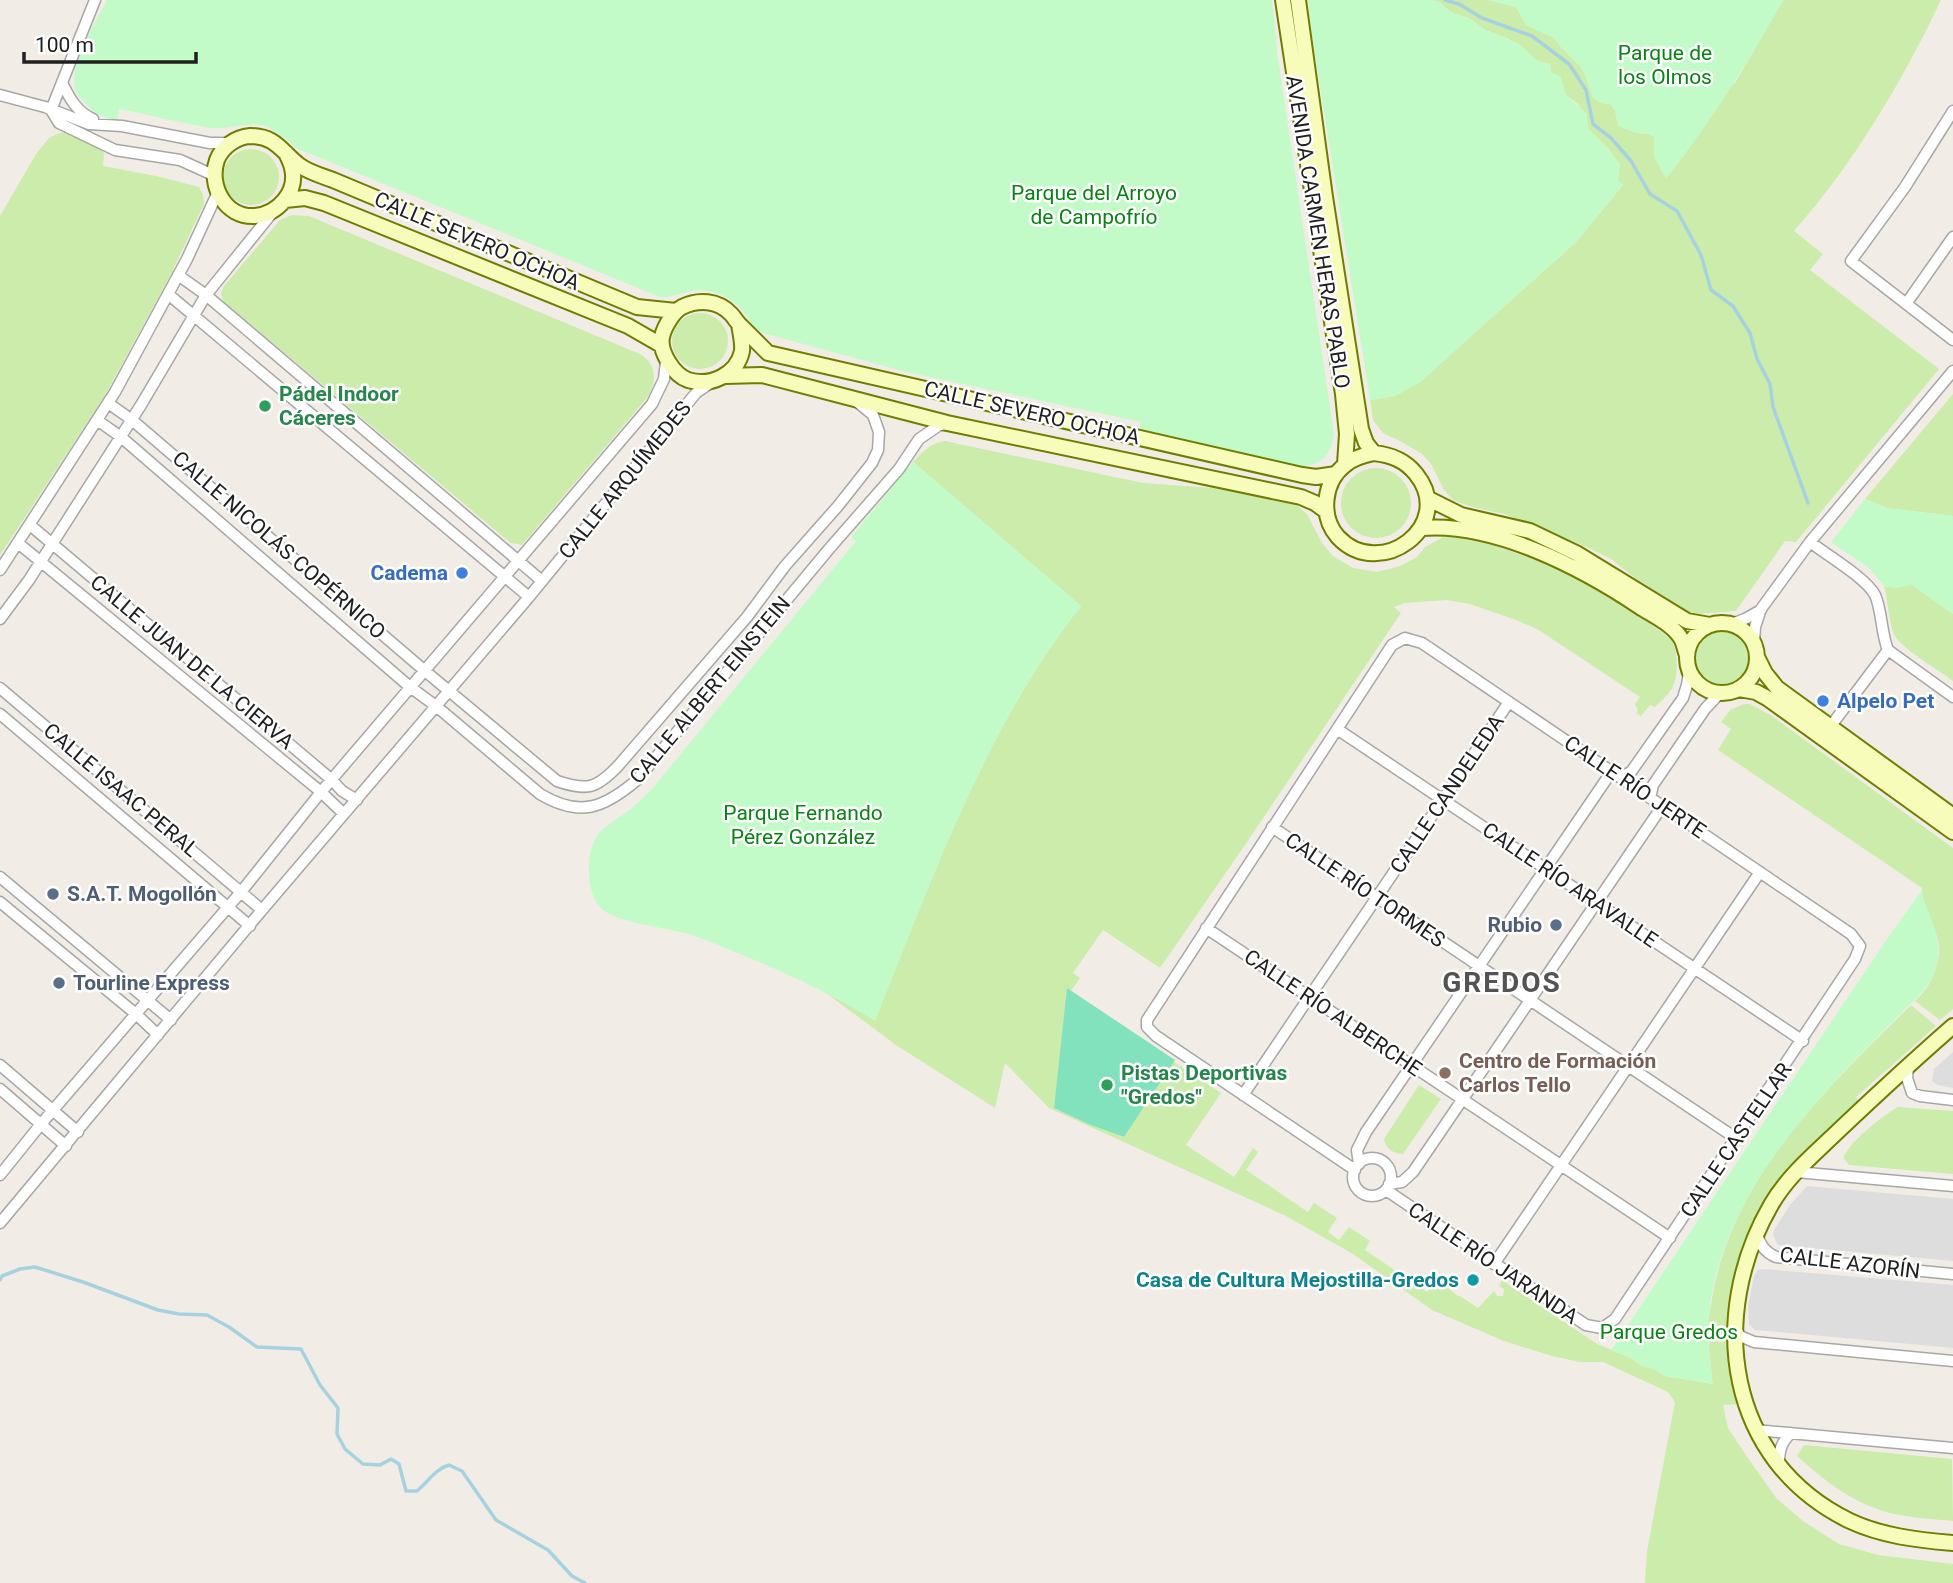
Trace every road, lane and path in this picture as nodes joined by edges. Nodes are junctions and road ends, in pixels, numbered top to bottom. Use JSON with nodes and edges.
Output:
{"nodes":[{"id":1,"x":95,"y":0,"type":"edge"},
{"id":2,"x":1283,"y":0,"type":"edge"},
{"id":3,"x":1298,"y":0,"type":"edge"},
{"id":4,"x":62,"y":83,"type":"junction"},
{"id":5,"x":0,"y":95,"type":"edge"},
{"id":6,"x":51,"y":110,"type":"junction"},
{"id":7,"x":1953,"y":111,"type":"edge"},
{"id":8,"x":107,"y":125,"type":"junction"},
{"id":9,"x":230,"y":143,"type":"junction"},
{"id":10,"x":102,"y":144,"type":"junction"},
{"id":11,"x":286,"y":153,"type":"junction"},
{"id":12,"x":213,"y":174,"type":"junction"},
{"id":13,"x":217,"y":194,"type":"junction"},
{"id":14,"x":280,"y":205,"type":"junction"},
{"id":15,"x":1953,"y":237,"type":"edge"},
{"id":16,"x":178,"y":275,"type":"junction"},
{"id":17,"x":168,"y":294,"type":"junction"},
{"id":18,"x":206,"y":295,"type":"junction"},
{"id":19,"x":1906,"y":304,"type":"junction"},
{"id":20,"x":676,"y":311,"type":"junction"},
{"id":21,"x":194,"y":317,"type":"junction"},
{"id":22,"x":739,"y":324,"type":"junction"},
{"id":23,"x":1953,"y":340,"type":"edge"},
{"id":24,"x":661,"y":345,"type":"junction"},
{"id":25,"x":666,"y":361,"type":"junction"},
{"id":26,"x":1953,"y":371,"type":"edge"},
{"id":27,"x":718,"y":379,"type":"junction"},
{"id":28,"x":853,"y":399,"type":"junction"},
{"id":29,"x":108,"y":403,"type":"junction"},
{"id":30,"x":97,"y":420,"type":"junction"},
{"id":31,"x":132,"y":420,"type":"junction"},
{"id":32,"x":947,"y":423,"type":"junction"},
{"id":33,"x":121,"y":437,"type":"junction"},
{"id":34,"x":1374,"y":453,"type":"junction"},
{"id":35,"x":1340,"y":469,"type":"junction"},
{"id":36,"x":1429,"y":499,"type":"junction"},
{"id":37,"x":1326,"y":510,"type":"junction"},
{"id":38,"x":30,"y":525,"type":"junction"},
{"id":39,"x":1422,"y":528,"type":"junction"},
{"id":40,"x":1810,"y":542,"type":"junction"},
{"id":41,"x":18,"y":543,"type":"junction"},
{"id":42,"x":52,"y":543,"type":"junction"},
{"id":43,"x":41,"y":560,"type":"junction"},
{"id":44,"x":518,"y":562,"type":"junction"},
{"id":45,"x":0,"y":570,"type":"edge"},
{"id":46,"x":505,"y":578,"type":"junction"},
{"id":47,"x":542,"y":581,"type":"junction"},
{"id":48,"x":529,"y":597,"type":"junction"},
{"id":49,"x":1761,"y":609,"type":"junction"},
{"id":50,"x":0,"y":619,"type":"edge"},
{"id":51,"x":1731,"y":624,"type":"junction"},
{"id":52,"x":1710,"y":625,"type":"junction"},
{"id":53,"x":1756,"y":650,"type":"junction"},
{"id":54,"x":1888,"y":650,"type":"junction"},
{"id":55,"x":1687,"y":655,"type":"junction"},
{"id":56,"x":425,"y":671,"type":"junction"},
{"id":57,"x":1689,"y":672,"type":"junction"},
{"id":58,"x":410,"y":687,"type":"junction"},
{"id":59,"x":0,"y":688,"type":"edge"},
{"id":60,"x":1740,"y":689,"type":"junction"},
{"id":61,"x":450,"y":690,"type":"junction"},
{"id":62,"x":1719,"y":694,"type":"junction"},
{"id":63,"x":1953,"y":697,"type":"edge"},
{"id":64,"x":1509,"y":702,"type":"junction"},
{"id":65,"x":436,"y":706,"type":"junction"},
{"id":66,"x":0,"y":714,"type":"edge"},
{"id":67,"x":1830,"y":727,"type":"junction"},
{"id":68,"x":1336,"y":729,"type":"junction"},
{"id":69,"x":1616,"y":774,"type":"junction"},
{"id":70,"x":332,"y":780,"type":"junction"},
{"id":71,"x":321,"y":792,"type":"junction"},
{"id":72,"x":1650,"y":798,"type":"junction"},
{"id":73,"x":357,"y":800,"type":"junction"},
{"id":74,"x":1443,"y":800,"type":"junction"},
{"id":75,"x":1663,"y":805,"type":"junction"},
{"id":76,"x":344,"y":814,"type":"junction"},
{"id":77,"x":1953,"y":816,"type":"edge"},
{"id":78,"x":1272,"y":828,"type":"junction"},
{"id":79,"x":1953,"y":832,"type":"edge"},
{"id":80,"x":1546,"y":869,"type":"junction"},
{"id":81,"x":1760,"y":872,"type":"junction"},
{"id":82,"x":0,"y":877,"type":"edge"},
{"id":83,"x":241,"y":892,"type":"junction"},
{"id":84,"x":1376,"y":898,"type":"junction"},
{"id":85,"x":0,"y":902,"type":"edge"},
{"id":86,"x":1597,"y":903,"type":"junction"},
{"id":87,"x":227,"y":907,"type":"junction"},
{"id":88,"x":262,"y":910,"type":"junction"},
{"id":89,"x":250,"y":926,"type":"junction"},
{"id":90,"x":1206,"y":928,"type":"junction"},
{"id":91,"x":1860,"y":946,"type":"joint"},
{"id":92,"x":1479,"y":966,"type":"junction"},
{"id":93,"x":1694,"y":968,"type":"junction"},
{"id":94,"x":1309,"y":997,"type":"junction"},
{"id":95,"x":1530,"y":1000,"type":"junction"},
{"id":96,"x":147,"y":1001,"type":"junction"},
{"id":97,"x":136,"y":1014,"type":"junction"},
{"id":98,"x":171,"y":1020,"type":"junction"},
{"id":99,"x":1953,"y":1026,"type":"edge"},
{"id":100,"x":158,"y":1035,"type":"junction"},
{"id":101,"x":1803,"y":1041,"type":"junction"},
{"id":102,"x":0,"y":1065,"type":"edge"},
{"id":103,"x":1412,"y":1065,"type":"junction"},
{"id":104,"x":1628,"y":1066,"type":"junction"},
{"id":105,"x":1908,"y":1067,"type":"junction"},
{"id":106,"x":0,"y":1089,"type":"edge"},
{"id":107,"x":1242,"y":1095,"type":"junction"},
{"id":108,"x":1953,"y":1100,"type":"edge"},
{"id":109,"x":1462,"y":1101,"type":"junction"},
{"id":110,"x":54,"y":1111,"type":"junction"},
{"id":111,"x":41,"y":1124,"type":"junction"},
{"id":112,"x":78,"y":1132,"type":"junction"},
{"id":113,"x":1737,"y":1139,"type":"junction"},
{"id":114,"x":66,"y":1146,"type":"junction"},
{"id":115,"x":1561,"y":1165,"type":"junction"},
{"id":116,"x":1357,"y":1167,"type":"junction"},
{"id":117,"x":1796,"y":1171,"type":"junction"},
{"id":118,"x":0,"y":1175,"type":"edge"},
{"id":119,"x":1953,"y":1186,"type":"edge"},
{"id":120,"x":1387,"y":1187,"type":"junction"},
{"id":121,"x":0,"y":1223,"type":"edge"},
{"id":122,"x":1756,"y":1235,"type":"junction"},
{"id":123,"x":1670,"y":1238,"type":"junction"},
{"id":124,"x":1494,"y":1264,"type":"junction"},
{"id":125,"x":1953,"y":1274,"type":"edge"},
{"id":126,"x":1735,"y":1327,"type":"junction"},
{"id":127,"x":1602,"y":1328,"type":"joint"},
{"id":128,"x":1953,"y":1361,"type":"edge"},
{"id":129,"x":1755,"y":1430,"type":"junction"},
{"id":130,"x":1791,"y":1433,"type":"junction"},
{"id":131,"x":1953,"y":1448,"type":"edge"},
{"id":132,"x":1779,"y":1464,"type":"junction"},
{"id":133,"x":1953,"y":1543,"type":"edge"}],
"edges":[{"from":1,"to":4,"type":"street"},
{"from":2,"to":35,"type":"main road","name":"AVENIDA CARMEN HERAS PABLO"},
{"from":3,"to":34,"type":"main road","name":"AVENIDA CARMEN HERAS PABLO"},
{"from":4,"to":6,"type":"street"},
{"from":4,"to":8,"type":"street"},
{"from":5,"to":6,"type":"street"},
{"from":6,"to":8,"type":"street"},
{"from":6,"to":10,"type":"street"},
{"from":7,"to":19,"type":"street"},
{"from":8,"to":9,"type":"street"},
{"from":8,"to":10,"type":"street"},
{"from":9,"to":11,"type":"main road"},
{"from":9,"to":12,"type":"main road"},
{"from":10,"to":12,"type":"street"},
{"from":11,"to":14,"type":"main road"},
{"from":11,"to":20,"type":"main road","name":"CALLE SEVERO OCHOA"},
{"from":12,"to":13,"type":"main road"},
{"from":13,"to":14,"type":"main road"},
{"from":13,"to":16,"type":"street"},
{"from":14,"to":18,"type":"street"},
{"from":14,"to":24,"type":"main road","name":"CALLE SEVERO OCHOA"},
{"from":15,"to":19,"type":"street"},
{"from":16,"to":17,"type":"street"},
{"from":16,"to":18,"type":"street"},
{"from":17,"to":21,"type":"street"},
{"from":17,"to":29,"type":"street"},
{"from":18,"to":21,"type":"street"},
{"from":18,"to":44,"type":"street"},
{"from":19,"to":23,"type":"street"},
{"from":20,"to":22,"type":"main road"},
{"from":20,"to":24,"type":"main road"},
{"from":21,"to":31,"type":"street"},
{"from":21,"to":46,"type":"street"},
{"from":22,"to":27,"type":"main road"},
{"from":22,"to":35,"type":"main road","name":"CALLE SEVERO OCHOA"},
{"from":24,"to":25,"type":"main road"},
{"from":25,"to":27,"type":"main road"},
{"from":25,"to":44,"type":"street","name":"CALLE ARQUÍMEDES"},
{"from":26,"to":40,"type":"street"},
{"from":27,"to":28,"type":"main road","name":"CALLE SEVERO OCHOA"},
{"from":27,"to":47,"type":"street","name":"CALLE ARQUÍMEDES"},
{"from":28,"to":32,"type":"main road","name":"CALLE SEVERO OCHOA"},
{"from":28,"to":61,"type":"street","name":"CALLE ALBERT EINSTEIN"},
{"from":29,"to":30,"type":"street"},
{"from":29,"to":31,"type":"street","name":"CALLE NICOLÁS COPÉRNICO"},
{"from":30,"to":33,"type":"street","name":"CALLE NICOLÁS COPÉRNICO"},
{"from":30,"to":38,"type":"street"},
{"from":31,"to":33,"type":"street"},
{"from":31,"to":56,"type":"street","name":"CALLE NICOLÁS COPÉRNICO"},
{"from":32,"to":37,"type":"main road","name":"CALLE SEVERO OCHOA"},
{"from":32,"to":65,"type":"street","name":"CALLE ALBERT EINSTEIN"},
{"from":33,"to":42,"type":"street"},
{"from":33,"to":58,"type":"street","name":"CALLE NICOLÁS COPÉRNICO"},
{"from":34,"to":35,"type":"main road"},
{"from":34,"to":36,"type":"main road"},
{"from":35,"to":37,"type":"main road"},
{"from":36,"to":39,"type":"main road"},
{"from":36,"to":52,"type":"main road"},
{"from":37,"to":39,"type":"main road"},
{"from":38,"to":41,"type":"street"},
{"from":38,"to":42,"type":"street","name":"CALLE JUAN DE LA CIERVA"},
{"from":39,"to":55,"type":"main road"},
{"from":40,"to":49,"type":"street"},
{"from":40,"to":54,"type":"street"},
{"from":41,"to":43,"type":"street","name":"CALLE JUAN DE LA CIERVA"},
{"from":41,"to":45,"type":"street"},
{"from":42,"to":43,"type":"street"},
{"from":42,"to":70,"type":"street","name":"CALLE JUAN DE LA CIERVA"},
{"from":43,"to":50,"type":"street"},
{"from":43,"to":71,"type":"street","name":"CALLE JUAN DE LA CIERVA"},
{"from":44,"to":46,"type":"street","name":"CALLE ARQUÍMEDES"},
{"from":44,"to":47,"type":"street"},
{"from":46,"to":48,"type":"street"},
{"from":46,"to":56,"type":"street","name":"CALLE ARQUÍMEDES"},
{"from":47,"to":48,"type":"street","name":"CALLE ARQUÍMEDES"},
{"from":48,"to":61,"type":"street","name":"CALLE ARQUÍMEDES"},
{"from":49,"to":51,"type":"street"},
{"from":49,"to":53,"type":"street"},
{"from":51,"to":52,"type":"main road"},
{"from":51,"to":53,"type":"main road"},
{"from":52,"to":55,"type":"main road"},
{"from":53,"to":60,"type":"main road"},
{"from":53,"to":67,"type":"main road"},
{"from":54,"to":63,"type":"street"},
{"from":54,"to":67,"type":"street"},
{"from":55,"to":57,"type":"main road"},
{"from":56,"to":58,"type":"street","name":"CALLE ARQUÍMEDES"},
{"from":56,"to":61,"type":"street"},
{"from":57,"to":62,"type":"main road"},
{"from":57,"to":69,"type":"street"},
{"from":58,"to":65,"type":"street"},
{"from":58,"to":70,"type":"street","name":"CALLE ARQUÍMEDES"},
{"from":59,"to":83,"type":"street","name":"CALLE ISAAC PERAL"},
{"from":60,"to":62,"type":"main road"},
{"from":60,"to":79,"type":"main road"},
{"from":61,"to":65,"type":"street","name":"CALLE ARQUÍMEDES"},
{"from":62,"to":72,"type":"street"},
{"from":64,"to":68,"type":"street","name":"CALLE RÍO JERTE"},
{"from":64,"to":69,"type":"street","name":"CALLE RÍO JERTE"},
{"from":64,"to":74,"type":"street","name":"CALLE CANDELEDA"},
{"from":65,"to":73,"type":"street","name":"CALLE ARQUÍMEDES"},
{"from":66,"to":87,"type":"street","name":"CALLE ISAAC PERAL"},
{"from":67,"to":77,"type":"main road"},
{"from":68,"to":74,"type":"street","name":"CALLE RÍO ARAVALLE"},
{"from":68,"to":78,"type":"street"},
{"from":69,"to":72,"type":"street","name":"CALLE RÍO JERTE"},
{"from":69,"to":80,"type":"street"},
{"from":70,"to":71,"type":"street","name":"CALLE ARQUÍMEDES"},
{"from":70,"to":73,"type":"street"},
{"from":71,"to":76,"type":"street"},
{"from":71,"to":83,"type":"street","name":"CALLE ARQUÍMEDES"},
{"from":72,"to":75,"type":"street","name":"CALLE RÍO JERTE"},
{"from":73,"to":76,"type":"street","name":"CALLE ARQUÍMEDES"},
{"from":74,"to":80,"type":"street","name":"CALLE RÍO ARAVALLE"},
{"from":74,"to":84,"type":"street","name":"CALLE CANDELEDA"},
{"from":75,"to":81,"type":"street","name":"CALLE RÍO JERTE"},
{"from":75,"to":86,"type":"street"},
{"from":76,"to":88,"type":"street","name":"CALLE ARQUÍMEDES"},
{"from":78,"to":84,"type":"street","name":"CALLE RÍO TORMES"},
{"from":78,"to":90,"type":"street"},
{"from":80,"to":86,"type":"street","name":"CALLE RÍO ARAVALLE"},
{"from":80,"to":92,"type":"street"},
{"from":81,"to":91,"type":"street","name":"CALLE RÍO JERTE"},
{"from":81,"to":93,"type":"street"},
{"from":82,"to":96,"type":"street"},
{"from":83,"to":87,"type":"street","name":"CALLE ARQUÍMEDES"},
{"from":83,"to":88,"type":"street"},
{"from":84,"to":92,"type":"street","name":"CALLE RÍO TORMES"},
{"from":84,"to":94,"type":"street","name":"CALLE CANDELEDA"},
{"from":85,"to":97,"type":"street"},
{"from":86,"to":93,"type":"street","name":"CALLE RÍO ARAVALLE"},
{"from":86,"to":95,"type":"street"},
{"from":87,"to":89,"type":"street"},
{"from":87,"to":96,"type":"street","name":"CALLE ARQUÍMEDES"},
{"from":88,"to":89,"type":"street","name":"CALLE ARQUÍMEDES"},
{"from":89,"to":98,"type":"street","name":"CALLE ARQUÍMEDES"},
{"from":90,"to":94,"type":"street","name":"CALLE RÍO ALBERCHE"},
{"from":90,"to":107,"type":"street"},
{"from":91,"to":101,"type":"street","name":"CALLE CASTELLAR"},
{"from":92,"to":95,"type":"street","name":"CALLE RÍO TORMES"},
{"from":92,"to":103,"type":"street"},
{"from":93,"to":101,"type":"street","name":"CALLE RÍO ARAVALLE"},
{"from":93,"to":104,"type":"street"},
{"from":94,"to":103,"type":"street","name":"CALLE RÍO ALBERCHE"},
{"from":94,"to":107,"type":"street","name":"CALLE CANDELEDA"},
{"from":95,"to":104,"type":"street","name":"CALLE RÍO TORMES"},
{"from":95,"to":109,"type":"street"},
{"from":96,"to":97,"type":"street","name":"CALLE ARQUÍMEDES"},
{"from":96,"to":98,"type":"street"},
{"from":97,"to":100,"type":"street"},
{"from":97,"to":110,"type":"street","name":"CALLE ARQUÍMEDES"},
{"from":98,"to":100,"type":"street","name":"CALLE ARQUÍMEDES"},
{"from":99,"to":105,"type":"main road"},
{"from":100,"to":112,"type":"street","name":"CALLE ARQUÍMEDES"},
{"from":101,"to":113,"type":"street","name":"CALLE CASTELLAR"},
{"from":102,"to":110,"type":"street"},
{"from":103,"to":109,"type":"street","name":"CALLE RÍO ALBERCHE"},
{"from":103,"to":116,"type":"street"},
{"from":104,"to":113,"type":"street","name":"CALLE RÍO TORMES"},
{"from":104,"to":115,"type":"street"},
{"from":105,"to":108,"type":"street"},
{"from":105,"to":117,"type":"main road"},
{"from":106,"to":111,"type":"street"},
{"from":107,"to":116,"type":"street"},
{"from":109,"to":115,"type":"street","name":"CALLE RÍO ALBERCHE"},
{"from":109,"to":120,"type":"street"},
{"from":110,"to":111,"type":"street","name":"CALLE ARQUÍMEDES"},
{"from":110,"to":112,"type":"street"},
{"from":111,"to":114,"type":"street"},
{"from":111,"to":118,"type":"street","name":"CALLE ARQUÍMEDES"},
{"from":112,"to":114,"type":"street","name":"CALLE ARQUÍMEDES"},
{"from":113,"to":123,"type":"street","name":"CALLE CASTELLAR"},
{"from":114,"to":121,"type":"street","name":"CALLE ARQUÍMEDES"},
{"from":115,"to":123,"type":"street","name":"CALLE RÍO ALBERCHE"},
{"from":115,"to":124,"type":"street"},
{"from":116,"to":120,"type":"street"},
{"from":116,"to":120,"type":"street"},
{"from":117,"to":119,"type":"street"},
{"from":117,"to":122,"type":"main road"},
{"from":120,"to":124,"type":"street","name":"CALLE RÍO JARANDA"},
{"from":122,"to":125,"type":"street","name":"CALLE AZORÍN"},
{"from":122,"to":126,"type":"main road"},
{"from":123,"to":127,"type":"street","name":"CALLE CASTELLAR"},
{"from":124,"to":127,"type":"street","name":"CALLE RÍO JARANDA"},
{"from":126,"to":128,"type":"street"},
{"from":126,"to":129,"type":"main road"},
{"from":129,"to":130,"type":"street"},
{"from":129,"to":132,"type":"main road"},
{"from":130,"to":131,"type":"street"},
{"from":130,"to":132,"type":"street"},
{"from":132,"to":133,"type":"main road"}]}
